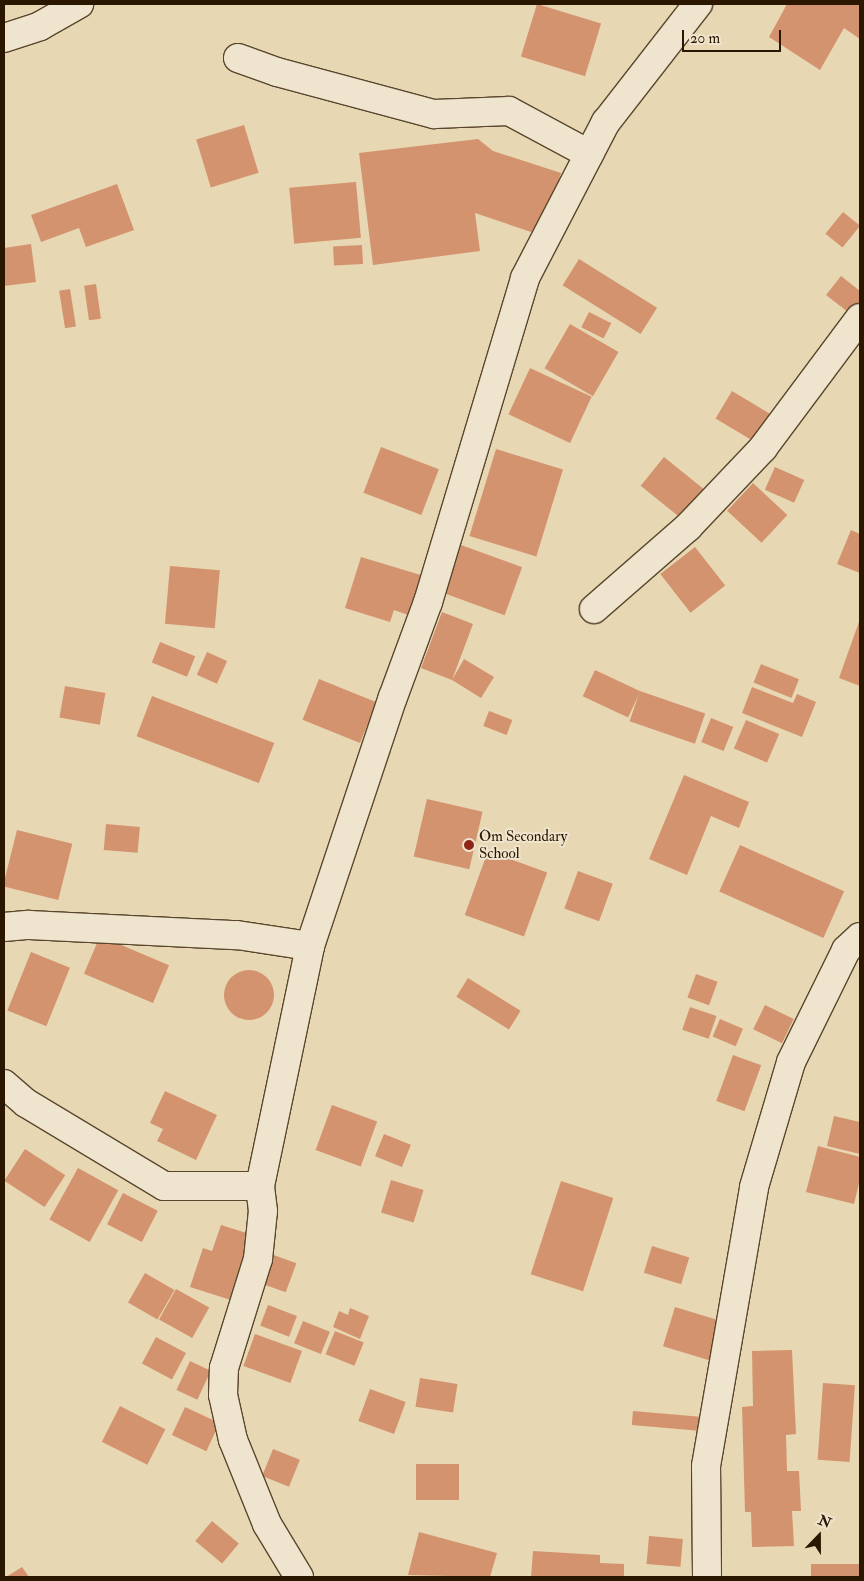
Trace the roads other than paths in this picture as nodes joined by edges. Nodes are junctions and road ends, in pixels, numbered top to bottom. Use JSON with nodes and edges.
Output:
{"nodes":[{"id":1,"x":80,"y":4,"type":"edge"},
{"id":2,"x":698,"y":4,"type":"edge"},
{"id":3,"x":4,"y":38,"type":"edge"},
{"id":4,"x":238,"y":58,"type":"dead end"},
{"id":5,"x":589,"y":154,"type":"junction"},
{"id":6,"x":860,"y":318,"type":"edge"},
{"id":7,"x":594,"y":609,"type":"dead end"},
{"id":8,"x":4,"y":927,"type":"edge"},
{"id":9,"x":860,"y":937,"type":"edge"},
{"id":10,"x":310,"y":946,"type":"junction"},
{"id":11,"x":4,"y":1084,"type":"edge"},
{"id":12,"x":260,"y":1186,"type":"junction"},
{"id":13,"x":299,"y":1577,"type":"edge"},
{"id":14,"x":707,"y":1577,"type":"edge"}],
"edges":[{"from":1,"to":3,"type":"street"},
{"from":2,"to":5,"type":"street"},
{"from":4,"to":5,"type":"street"},
{"from":5,"to":10,"type":"street"},
{"from":6,"to":7,"type":"street"},
{"from":8,"to":10,"type":"street"},
{"from":9,"to":14,"type":"street"},
{"from":10,"to":12,"type":"street"},
{"from":11,"to":12,"type":"street"},
{"from":12,"to":13,"type":"street"}]}
